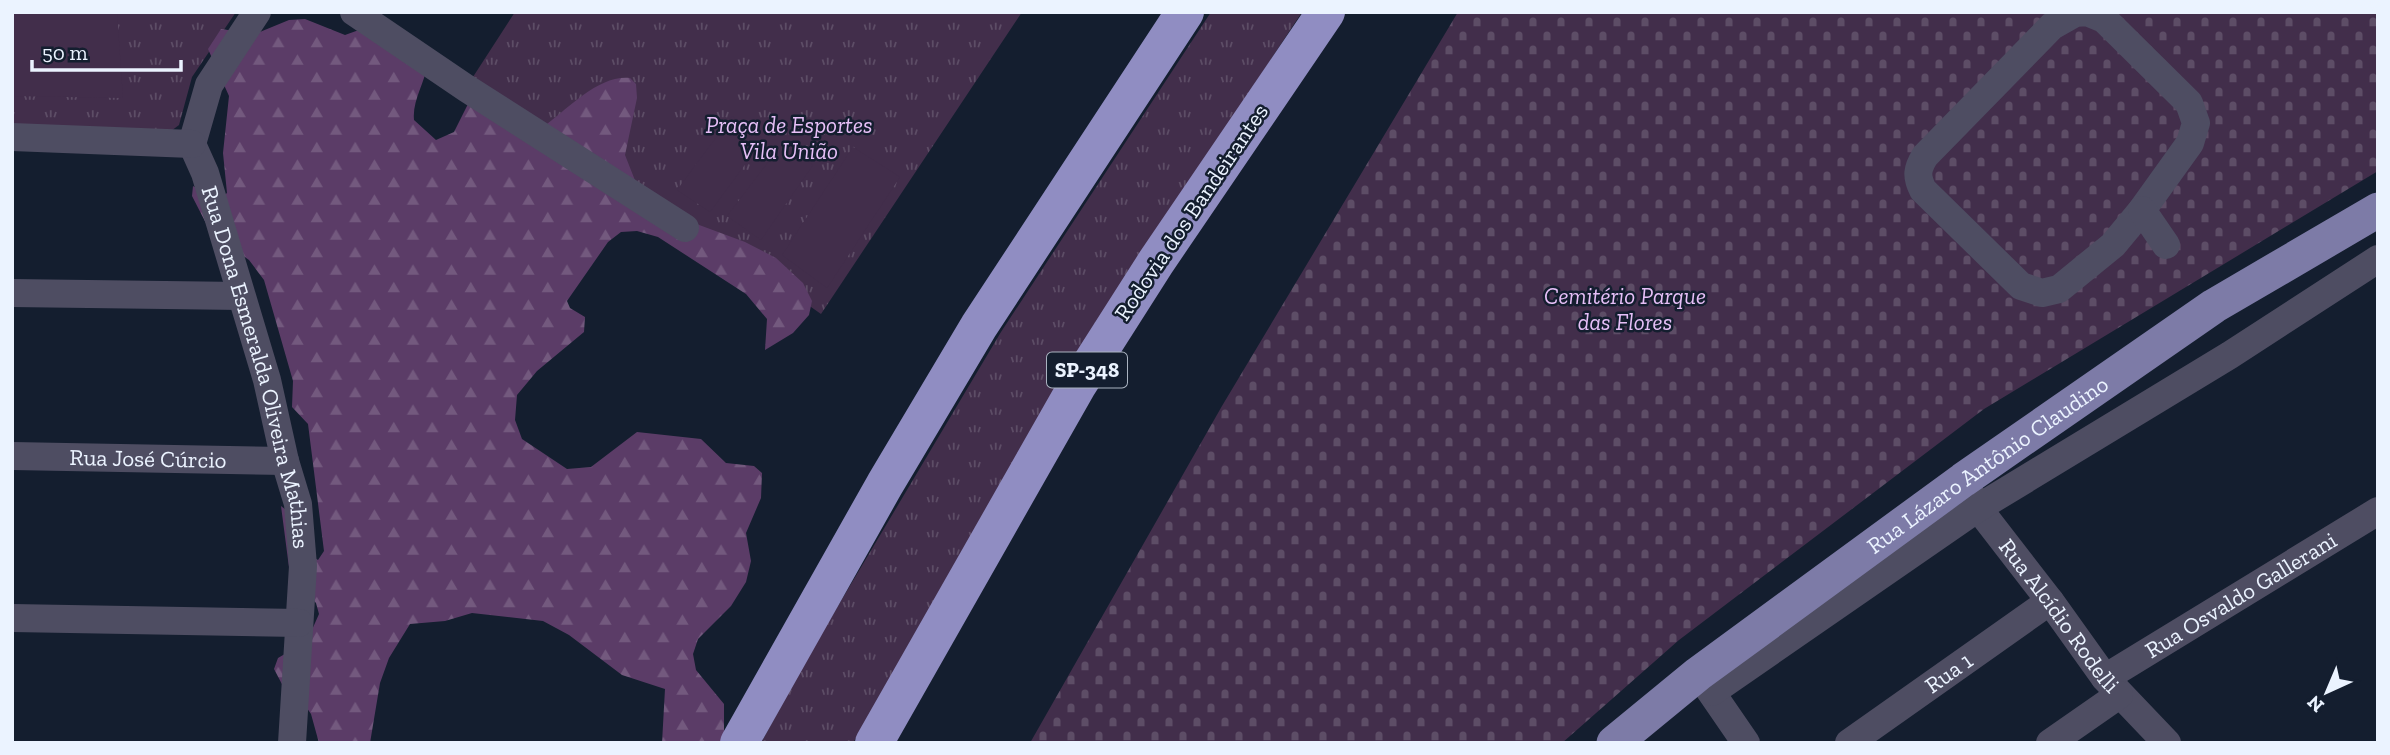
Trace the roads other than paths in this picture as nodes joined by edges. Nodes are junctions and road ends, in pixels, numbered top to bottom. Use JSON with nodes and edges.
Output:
{"nodes":[{"id":1,"x":257,"y":12,"type":"edge"},
{"id":2,"x":354,"y":12,"type":"edge"},
{"id":3,"x":1185,"y":12,"type":"edge"},
{"id":4,"x":1326,"y":12,"type":"edge"},
{"id":5,"x":12,"y":137,"type":"edge"},
{"id":6,"x":192,"y":144,"type":"junction"},
{"id":7,"x":2142,"y":210,"type":"junction"},
{"id":8,"x":2378,"y":210,"type":"edge"},
{"id":9,"x":685,"y":228,"type":"dead end"},
{"id":10,"x":2166,"y":245,"type":"dead end"},
{"id":11,"x":2378,"y":258,"type":"edge"},
{"id":12,"x":12,"y":293,"type":"edge"},
{"id":13,"x":241,"y":296,"type":"junction"},
{"id":14,"x":12,"y":456,"type":"edge"},
{"id":15,"x":285,"y":461,"type":"junction"},
{"id":16,"x":1970,"y":494,"type":"junction"},
{"id":17,"x":2378,"y":512,"type":"edge"},
{"id":18,"x":2050,"y":601,"type":"junction"},
{"id":19,"x":12,"y":618,"type":"edge"},
{"id":20,"x":299,"y":623,"type":"junction"},
{"id":21,"x":1705,"y":683,"type":"junction"},
{"id":22,"x":2112,"y":687,"type":"junction"},
{"id":23,"x":292,"y":743,"type":"edge"},
{"id":24,"x":739,"y":743,"type":"edge"},
{"id":25,"x":874,"y":743,"type":"edge"},
{"id":26,"x":1614,"y":743,"type":"edge"},
{"id":27,"x":1746,"y":743,"type":"edge"},
{"id":28,"x":1849,"y":743,"type":"edge"},
{"id":29,"x":2050,"y":743,"type":"edge"},
{"id":30,"x":2167,"y":743,"type":"edge"}],
"edges":[{"from":1,"to":6,"type":"street"},
{"from":2,"to":9,"type":"street"},
{"from":3,"to":24,"type":"highway"},
{"from":4,"to":25,"type":"highway","name":"Rodovia dos Bandeirantes","number":"SP-348"},
{"from":5,"to":6,"type":"street"},
{"from":6,"to":13,"type":"street","name":"Rua Dona Esmeralda Oliveira Mathias"},
{"from":7,"to":7,"type":"street"},
{"from":7,"to":10,"type":"street"},
{"from":8,"to":16,"type":"main road","name":"Rua Lázaro Antônio Claudino"},
{"from":11,"to":16,"type":"street"},
{"from":12,"to":13,"type":"street"},
{"from":13,"to":15,"type":"street","name":"Rua Dona Esmeralda Oliveira Mathias"},
{"from":14,"to":15,"type":"street","name":"Rua José Cúrcio"},
{"from":15,"to":20,"type":"street","name":"Rua Dona Esmeralda Oliveira Mathias"},
{"from":16,"to":18,"type":"street","name":"Rua Alcídio Rodelli"},
{"from":16,"to":21,"type":"main road","name":"Rua Lázaro Antônio Claudino"},
{"from":17,"to":22,"type":"street","name":"Rua Osvaldo Gallerani"},
{"from":18,"to":22,"type":"street","name":"Rua Alcídio Rodelli"},
{"from":18,"to":28,"type":"street","name":"Rua 1"},
{"from":19,"to":20,"type":"street"},
{"from":20,"to":23,"type":"street","name":"Rua Dona Esmeralda Oliveira Mathias"},
{"from":21,"to":26,"type":"main road","name":"Rua Lázaro Antônio Claudino"},
{"from":21,"to":27,"type":"street"},
{"from":22,"to":29,"type":"street","name":"Rua Osvaldo Gallerani"},
{"from":22,"to":30,"type":"street","name":"Rua Alcídio Rodelli"}]}
